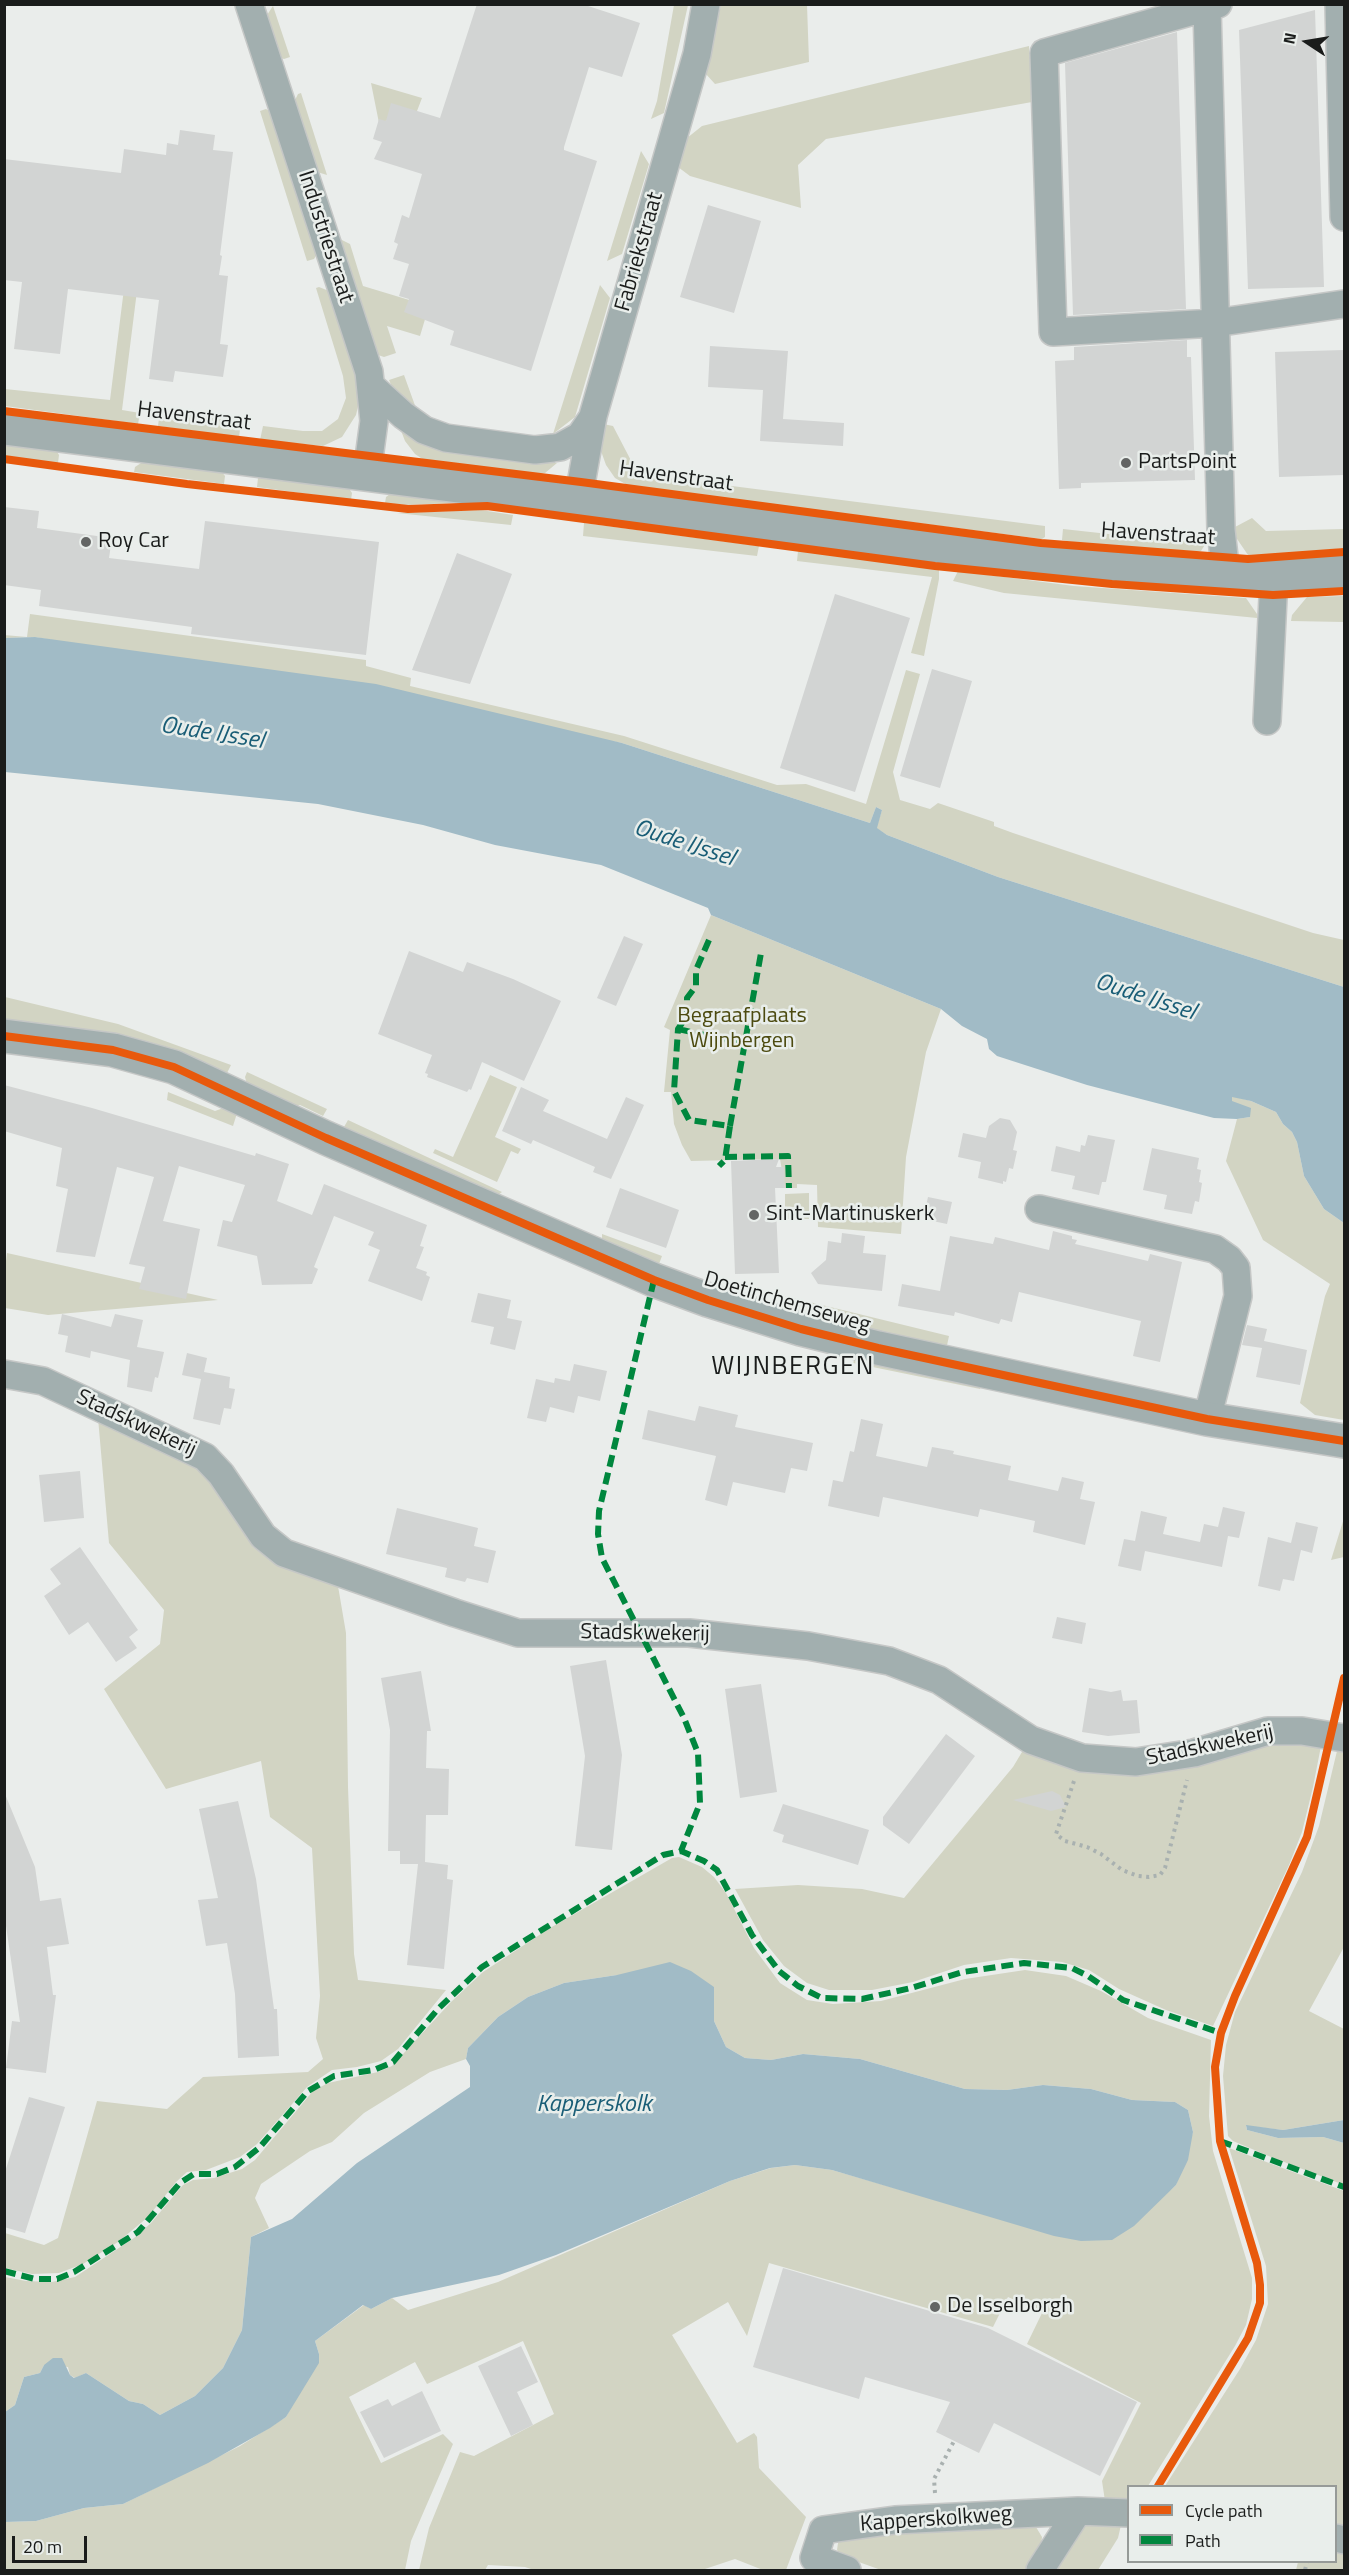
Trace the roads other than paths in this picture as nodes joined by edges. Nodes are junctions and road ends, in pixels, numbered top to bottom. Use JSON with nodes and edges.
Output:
{"nodes":[{"id":1,"x":249,"y":4,"type":"edge"},
{"id":2,"x":706,"y":4,"type":"edge"},
{"id":3,"x":1339,"y":4,"type":"edge"},
{"id":4,"x":1212,"y":6,"type":"edge"},
{"id":5,"x":1344,"y":217,"type":"edge"},
{"id":6,"x":1344,"y":304,"type":"edge"},
{"id":7,"x":1215,"y":323,"type":"junction"},
{"id":8,"x":371,"y":386,"type":"junction"},
{"id":9,"x":593,"y":416,"type":"junction"},
{"id":10,"x":4,"y":428,"type":"edge"},
{"id":11,"x":367,"y":473,"type":"junction"},
{"id":12,"x":578,"y":501,"type":"junction"},
{"id":13,"x":1344,"y":571,"type":"edge"},
{"id":14,"x":1226,"y":575,"type":"junction"},
{"id":15,"x":1274,"y":577,"type":"junction"},
{"id":16,"x":1267,"y":721,"type":"dead end"},
{"id":17,"x":4,"y":1036,"type":"edge"},
{"id":18,"x":1039,"y":1209,"type":"dead end"},
{"id":19,"x":4,"y":1374,"type":"edge"},
{"id":20,"x":1207,"y":1419,"type":"junction"},
{"id":21,"x":1344,"y":1441,"type":"edge"},
{"id":22,"x":1338,"y":1737,"type":"edge"},
{"id":23,"x":1078,"y":2511,"type":"junction"},
{"id":24,"x":1127,"y":2513,"type":"edge"},
{"id":25,"x":806,"y":2564,"type":"edge"},
{"id":26,"x":847,"y":2571,"type":"edge"},
{"id":27,"x":1040,"y":2571,"type":"edge"}],
"edges":[{"from":1,"to":8,"type":"street","name":"Industriestraat"},
{"from":2,"to":9,"type":"street","name":"Fabriekstraat"},
{"from":3,"to":5,"type":"street"},
{"from":4,"to":7,"type":"street","name":"Havenstraat"},
{"from":4,"to":7,"type":"street","name":"Havenstraat"},
{"from":6,"to":7,"type":"street","name":"Havenstraat"},
{"from":7,"to":14,"type":"street","name":"Havenstraat"},
{"from":8,"to":9,"type":"street"},
{"from":8,"to":11,"type":"street","name":"Industriestraat"},
{"from":9,"to":12,"type":"street","name":"Fabriekstraat"},
{"from":10,"to":11,"type":"street","name":"Havenstraat"},
{"from":11,"to":12,"type":"street","name":"Havenstraat"},
{"from":12,"to":14,"type":"street","name":"Havenstraat"},
{"from":13,"to":15,"type":"street","name":"Havenstraat"},
{"from":14,"to":15,"type":"street","name":"Havenstraat"},
{"from":15,"to":16,"type":"street"},
{"from":17,"to":20,"type":"street","name":"Doetinchemseweg"},
{"from":18,"to":20,"type":"street"},
{"from":19,"to":22,"type":"street","name":"Stadskwekerij"},
{"from":20,"to":21,"type":"street","name":"Doetinchemseweg"},
{"from":23,"to":24,"type":"street","name":"Kapperskolkweg"},
{"from":23,"to":25,"type":"street","name":"Kapperskolkweg"},
{"from":23,"to":27,"type":"street"},
{"from":25,"to":26,"type":"street","name":"Kapperskolkweg"}]}
